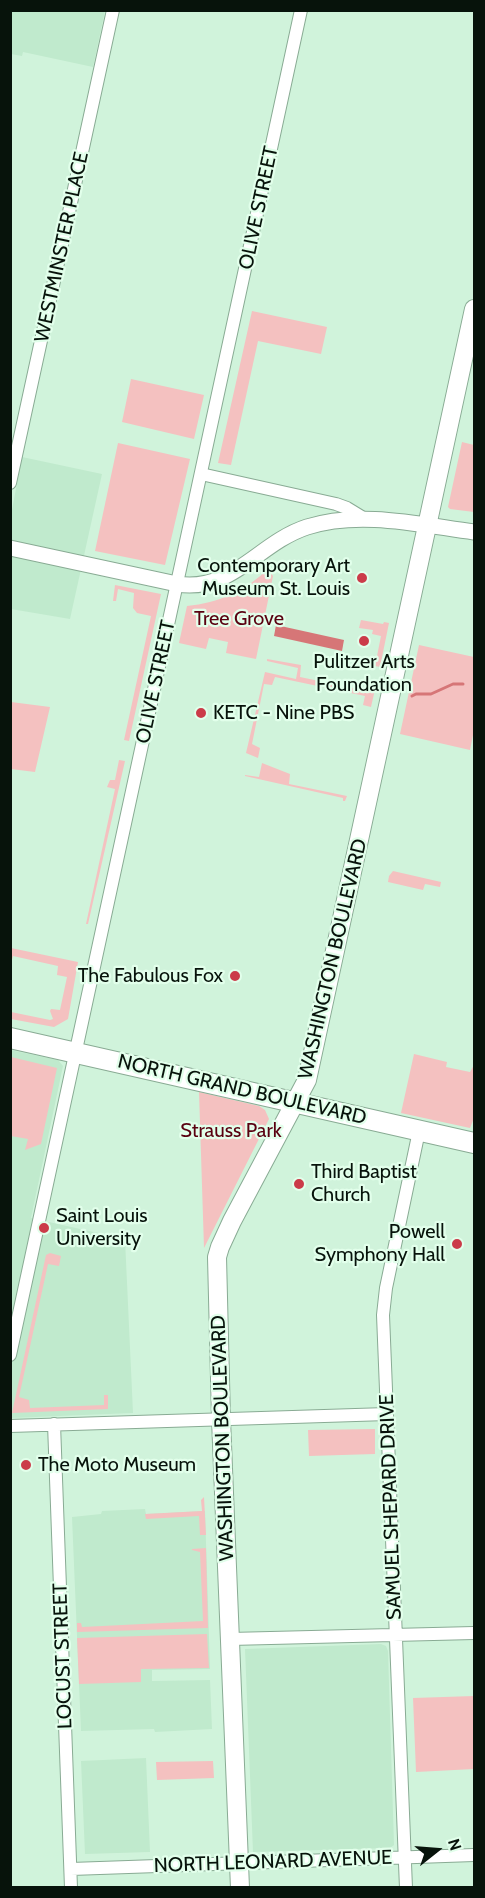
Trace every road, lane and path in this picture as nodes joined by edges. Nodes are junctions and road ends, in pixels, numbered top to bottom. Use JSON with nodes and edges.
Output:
{"nodes":[{"id":1,"x":113,"y":10,"type":"edge"},
{"id":2,"x":302,"y":10,"type":"edge"},
{"id":3,"x":474,"y":309,"type":"edge"},
{"id":4,"x":201,"y":474,"type":"junction"},
{"id":5,"x":10,"y":483,"type":"edge"},
{"id":6,"x":365,"y":519,"type":"junction"},
{"id":7,"x":428,"y":526,"type":"junction"},
{"id":8,"x":474,"y":532,"type":"edge"},
{"id":9,"x":10,"y":548,"type":"edge"},
{"id":10,"x":177,"y":584,"type":"junction"},
{"id":11,"x":10,"y":1038,"type":"edge"},
{"id":12,"x":76,"y":1052,"type":"junction"},
{"id":13,"x":296,"y":1103,"type":"junction"},
{"id":14,"x":419,"y":1131,"type":"junction"},
{"id":15,"x":474,"y":1143,"type":"edge"},
{"id":16,"x":10,"y":1354,"type":"edge"},
{"id":17,"x":387,"y":1414,"type":"junction"},
{"id":18,"x":221,"y":1419,"type":"junction"},
{"id":19,"x":54,"y":1424,"type":"junction"},
{"id":20,"x":10,"y":1426,"type":"edge"},
{"id":21,"x":474,"y":1633,"type":"edge"},
{"id":22,"x":396,"y":1634,"type":"junction"},
{"id":23,"x":230,"y":1640,"type":"junction"},
{"id":24,"x":474,"y":1856,"type":"edge"},
{"id":25,"x":405,"y":1858,"type":"junction"},
{"id":26,"x":238,"y":1863,"type":"junction"},
{"id":27,"x":71,"y":1869,"type":"junction"},
{"id":28,"x":71,"y":1887,"type":"edge"},
{"id":29,"x":240,"y":1887,"type":"edge"},
{"id":30,"x":406,"y":1887,"type":"edge"}],
"edges":[{"from":1,"to":5,"type":"street","name":"WESTMINSTER PLACE"},
{"from":2,"to":4,"type":"street","name":"OLIVE STREET"},
{"from":3,"to":7,"type":"main road","name":"WASHINGTON BOULEVARD"},
{"from":4,"to":6,"type":"street"},
{"from":4,"to":10,"type":"street","name":"OLIVE STREET"},
{"from":6,"to":7,"type":"street"},
{"from":6,"to":10,"type":"street"},
{"from":7,"to":8,"type":"street"},
{"from":7,"to":13,"type":"main road","name":"WASHINGTON BOULEVARD"},
{"from":9,"to":10,"type":"street"},
{"from":10,"to":12,"type":"street","name":"OLIVE STREET"},
{"from":11,"to":12,"type":"main road","name":"NORTH GRAND BOULEVARD"},
{"from":12,"to":13,"type":"main road","name":"NORTH GRAND BOULEVARD"},
{"from":12,"to":16,"type":"street","name":"OLIVE STREET"},
{"from":13,"to":14,"type":"main road","name":"NORTH GRAND BOULEVARD"},
{"from":13,"to":18,"type":"main road","name":"WASHINGTON BOULEVARD"},
{"from":14,"to":15,"type":"main road","name":"NORTH GRAND BOULEVARD"},
{"from":14,"to":17,"type":"street","name":"SAMUEL SHEPARD DRIVE"},
{"from":17,"to":18,"type":"street"},
{"from":17,"to":22,"type":"street","name":"SAMUEL SHEPARD DRIVE"},
{"from":18,"to":19,"type":"street"},
{"from":18,"to":23,"type":"main road","name":"WASHINGTON BOULEVARD"},
{"from":19,"to":20,"type":"street"},
{"from":19,"to":27,"type":"street","name":"LOCUST STREET"},
{"from":21,"to":22,"type":"street"},
{"from":22,"to":23,"type":"street"},
{"from":22,"to":25,"type":"street","name":"SAMUEL SHEPARD DRIVE"},
{"from":23,"to":26,"type":"main road","name":"WASHINGTON BOULEVARD"},
{"from":24,"to":25,"type":"street","name":"NORTH LEONARD AVENUE"},
{"from":25,"to":26,"type":"street","name":"NORTH LEONARD AVENUE"},
{"from":25,"to":30,"type":"street","name":"SAMUEL SHEPARD DRIVE"},
{"from":26,"to":27,"type":"street","name":"NORTH LEONARD AVENUE"},
{"from":26,"to":29,"type":"main road","name":"WASHINGTON BOULEVARD"},
{"from":27,"to":28,"type":"street","name":"LOCUST STREET"}]}
